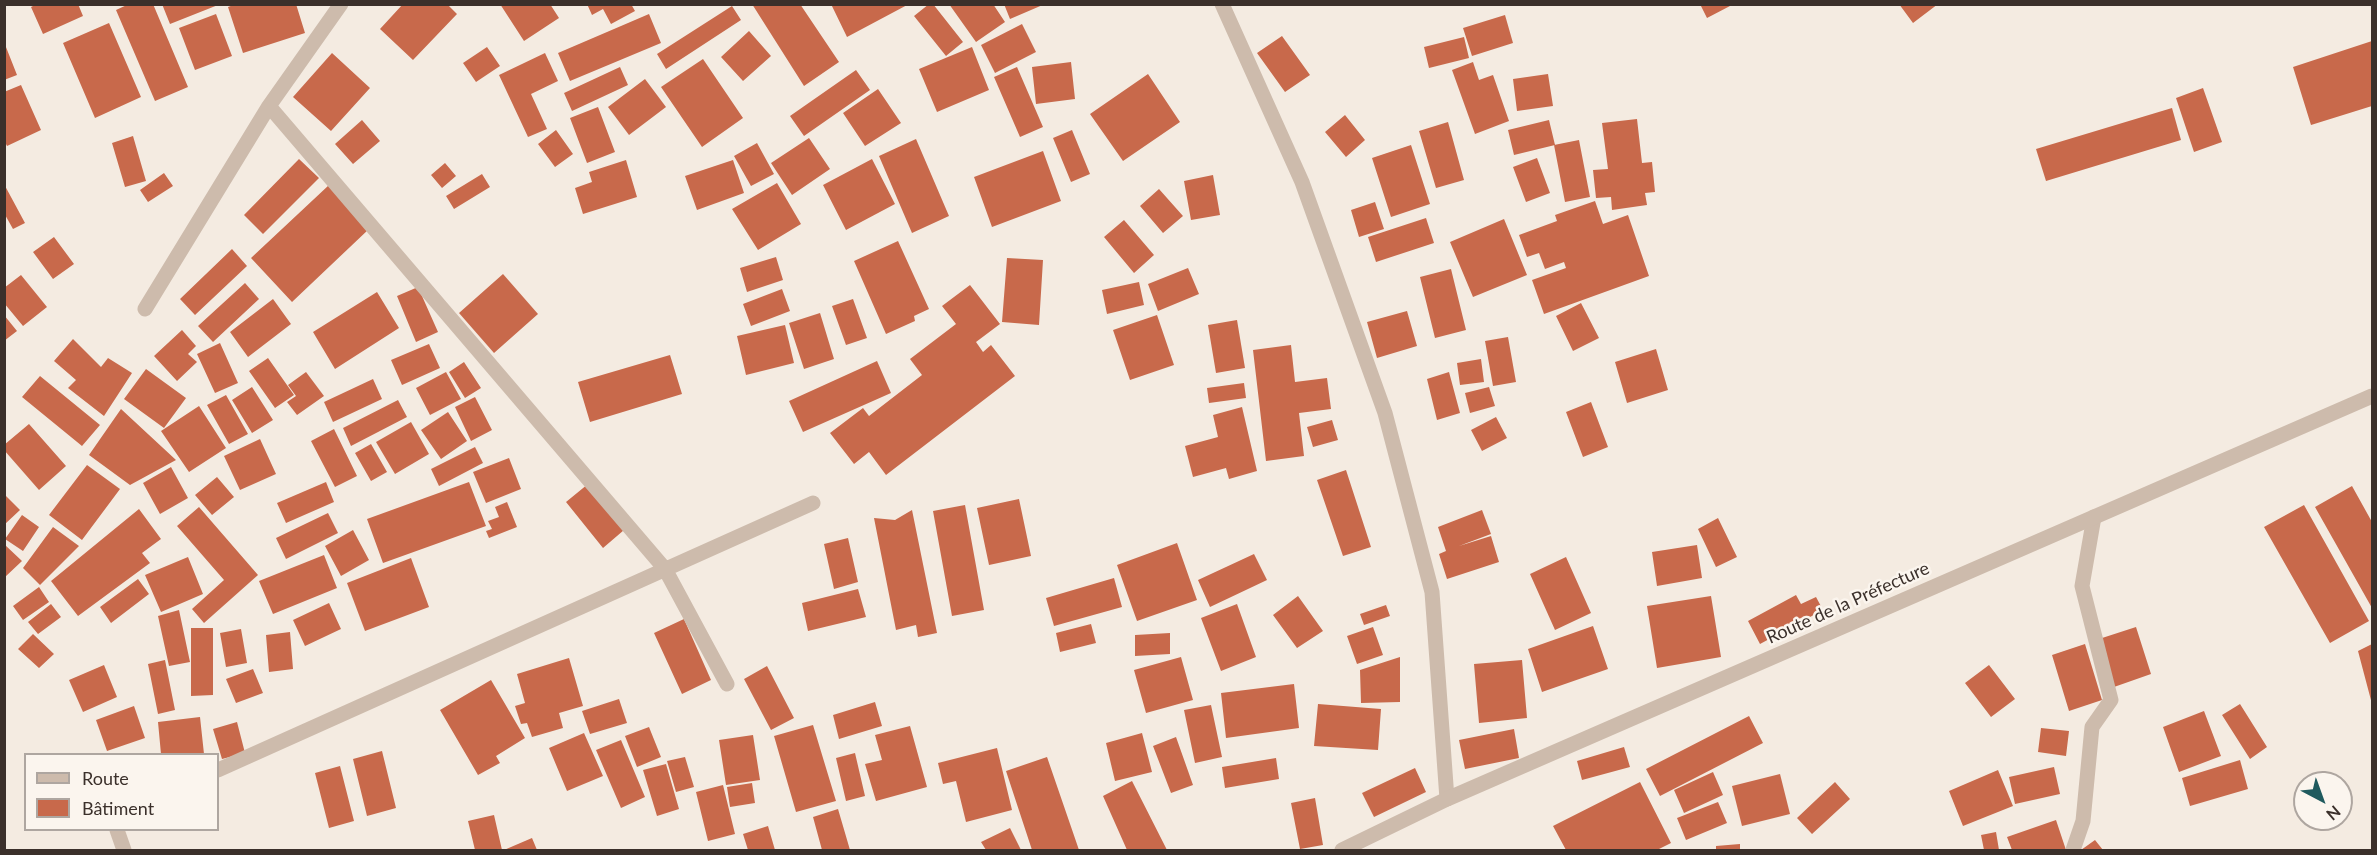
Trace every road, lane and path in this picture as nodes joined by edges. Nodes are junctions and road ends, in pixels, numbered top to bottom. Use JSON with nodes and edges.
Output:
{"nodes":[{"id":1,"x":341,"y":4,"type":"edge"},
{"id":2,"x":1222,"y":4,"type":"edge"},
{"id":3,"x":269,"y":106,"type":"junction"},
{"id":4,"x":145,"y":309,"type":"dead end"},
{"id":5,"x":2373,"y":396,"type":"edge"},
{"id":6,"x":813,"y":503,"type":"dead end"},
{"id":7,"x":2094,"y":517,"type":"junction"},
{"id":8,"x":665,"y":569,"type":"junction"},
{"id":9,"x":727,"y":684,"type":"dead end"},
{"id":10,"x":219,"y":770,"type":"edge"},
{"id":11,"x":1448,"y":799,"type":"junction"},
{"id":12,"x":117,"y":831,"type":"edge"},
{"id":13,"x":123,"y":850,"type":"edge"},
{"id":14,"x":1342,"y":850,"type":"edge"},
{"id":15,"x":2073,"y":850,"type":"edge"}],
"edges":[{"from":1,"to":3,"type":"street"},
{"from":2,"to":11,"type":"street"},
{"from":3,"to":4,"type":"street"},
{"from":3,"to":8,"type":"street"},
{"from":5,"to":7,"type":"street","name":"Route de la Préfecture"},
{"from":6,"to":8,"type":"street"},
{"from":7,"to":11,"type":"street","name":"Route de la Préfecture"},
{"from":7,"to":15,"type":"street"},
{"from":8,"to":9,"type":"street"},
{"from":8,"to":10,"type":"street"},
{"from":11,"to":14,"type":"street","name":"Route de la Préfecture"},
{"from":12,"to":13,"type":"street"}]}
